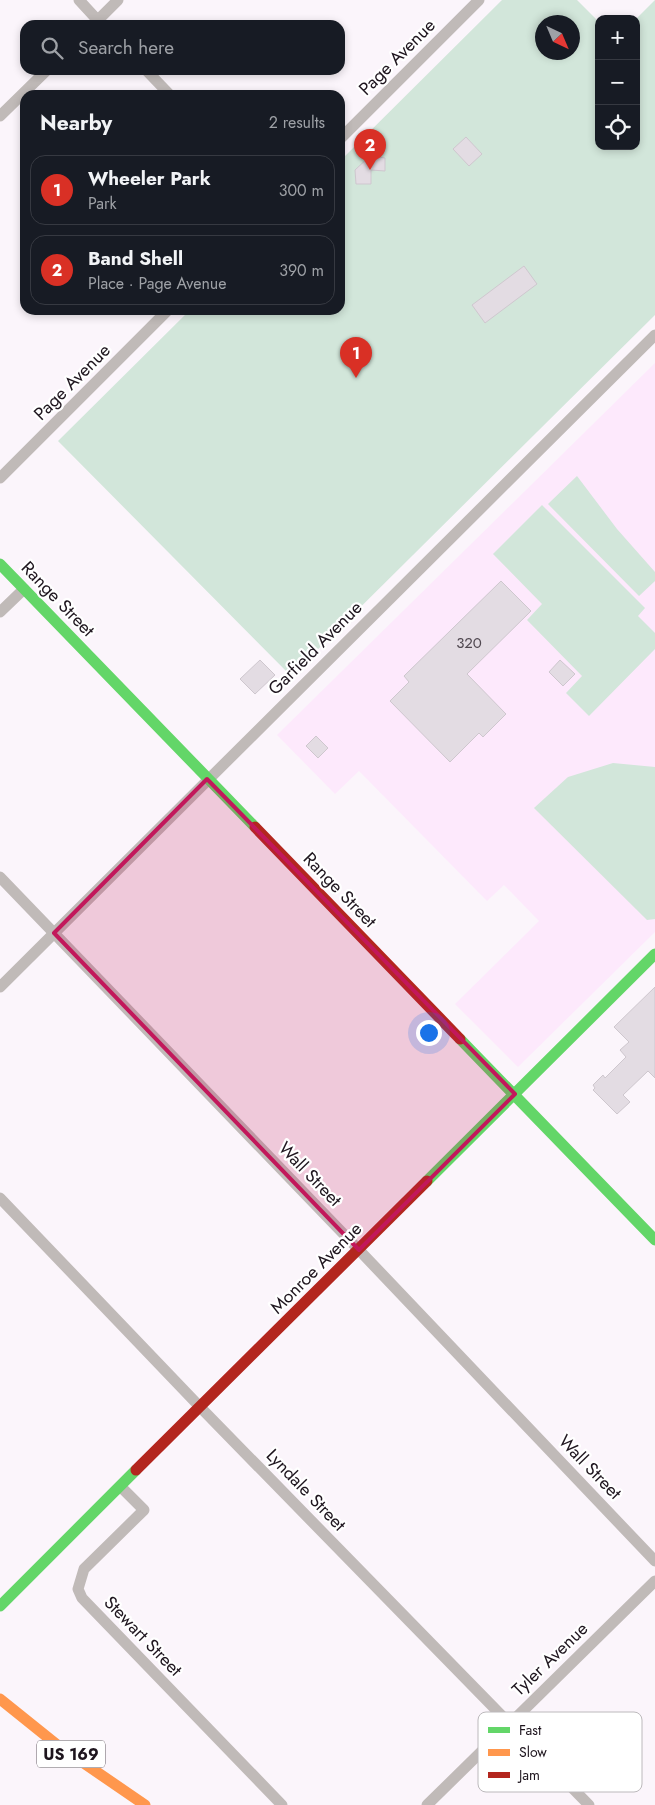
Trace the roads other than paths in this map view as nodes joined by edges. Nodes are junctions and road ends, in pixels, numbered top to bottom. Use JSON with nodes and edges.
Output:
{"nodes":[{"id":1,"x":79,"y":0,"type":"edge"},
{"id":2,"x":118,"y":0,"type":"edge"},
{"id":3,"x":480,"y":0,"type":"edge"},
{"id":4,"x":96,"y":20,"type":"edge"},
{"id":5,"x":101,"y":20,"type":"edge"},
{"id":6,"x":42,"y":75,"type":"edge"},
{"id":7,"x":151,"y":75,"type":"edge"},
{"id":8,"x":27,"y":90,"type":"edge"},
{"id":9,"x":165,"y":90,"type":"edge"},
{"id":10,"x":20,"y":96,"type":"edge"},
{"id":11,"x":0,"y":116,"type":"edge"},
{"id":12,"x":345,"y":134,"type":"edge"},
{"id":13,"x":163,"y":315,"type":"edge"},
{"id":14,"x":655,"y":335,"type":"edge"},
{"id":15,"x":0,"y":478,"type":"edge"},
{"id":16,"x":0,"y":564,"type":"edge"},
{"id":17,"x":24,"y":589,"type":"junction"},
{"id":18,"x":0,"y":612,"type":"edge"},
{"id":19,"x":207,"y":779,"type":"junction"},
{"id":20,"x":0,"y":877,"type":"edge"},
{"id":21,"x":54,"y":933,"type":"junction"},
{"id":22,"x":655,"y":954,"type":"edge"},
{"id":23,"x":0,"y":987,"type":"edge"},
{"id":24,"x":515,"y":1094,"type":"junction"},
{"id":25,"x":0,"y":1198,"type":"edge"},
{"id":26,"x":655,"y":1240,"type":"edge"},
{"id":27,"x":359,"y":1250,"type":"junction"},
{"id":28,"x":201,"y":1408,"type":"junction"},
{"id":29,"x":121,"y":1487,"type":"junction"},
{"id":30,"x":655,"y":1561,"type":"edge"},
{"id":31,"x":655,"y":1581,"type":"edge"},
{"id":32,"x":0,"y":1606,"type":"edge"},
{"id":33,"x":4,"y":1695,"type":"edge"},
{"id":34,"x":499,"y":1712,"type":"edge"},
{"id":35,"x":521,"y":1712,"type":"edge"},
{"id":36,"x":478,"y":1755,"type":"edge"},
{"id":37,"x":576,"y":1792,"type":"edge"},
{"id":38,"x":145,"y":1805,"type":"edge"},
{"id":39,"x":282,"y":1805,"type":"edge"},
{"id":40,"x":428,"y":1805,"type":"edge"},
{"id":41,"x":589,"y":1805,"type":"edge"}],
"edges":[{"from":1,"to":4,"type":"street"},
{"from":2,"to":5,"type":"street"},
{"from":3,"to":12,"type":"street","name":"Page Avenue"},
{"from":6,"to":8,"type":"street"},
{"from":7,"to":9,"type":"street"},
{"from":10,"to":11,"type":"street"},
{"from":13,"to":15,"type":"street","name":"Page Avenue"},
{"from":14,"to":19,"type":"street","name":"Garfield Avenue"},
{"from":16,"to":17,"type":"main road","name":"Range Street"},
{"from":17,"to":18,"type":"street"},
{"from":17,"to":19,"type":"main road","name":"Range Street"},
{"from":19,"to":21,"type":"street","name":"Garfield Avenue"},
{"from":19,"to":24,"type":"main road","name":"Range Street"},
{"from":20,"to":21,"type":"street","name":"Wall Street"},
{"from":21,"to":23,"type":"street","name":"Garfield Avenue"},
{"from":21,"to":27,"type":"street","name":"Wall Street"},
{"from":22,"to":24,"type":"main road","name":"Monroe Avenue"},
{"from":24,"to":26,"type":"main road","name":"Range Street"},
{"from":24,"to":27,"type":"main road","name":"Monroe Avenue"},
{"from":25,"to":28,"type":"street","name":"Lyndale Street"},
{"from":27,"to":28,"type":"main road","name":"Monroe Avenue"},
{"from":27,"to":30,"type":"street","name":"Wall Street"},
{"from":28,"to":29,"type":"main road","name":"Monroe Avenue"},
{"from":28,"to":34,"type":"street","name":"Lyndale Street"},
{"from":29,"to":32,"type":"main road","name":"Monroe Avenue"},
{"from":29,"to":39,"type":"street","name":"Stewart Street"},
{"from":31,"to":35,"type":"street","name":"Tyler Avenue"},
{"from":33,"to":38,"type":"main road","number":"US 169"},
{"from":36,"to":40,"type":"street","name":"Tyler Avenue"},
{"from":37,"to":41,"type":"street","name":"Lyndale Street"}]}
